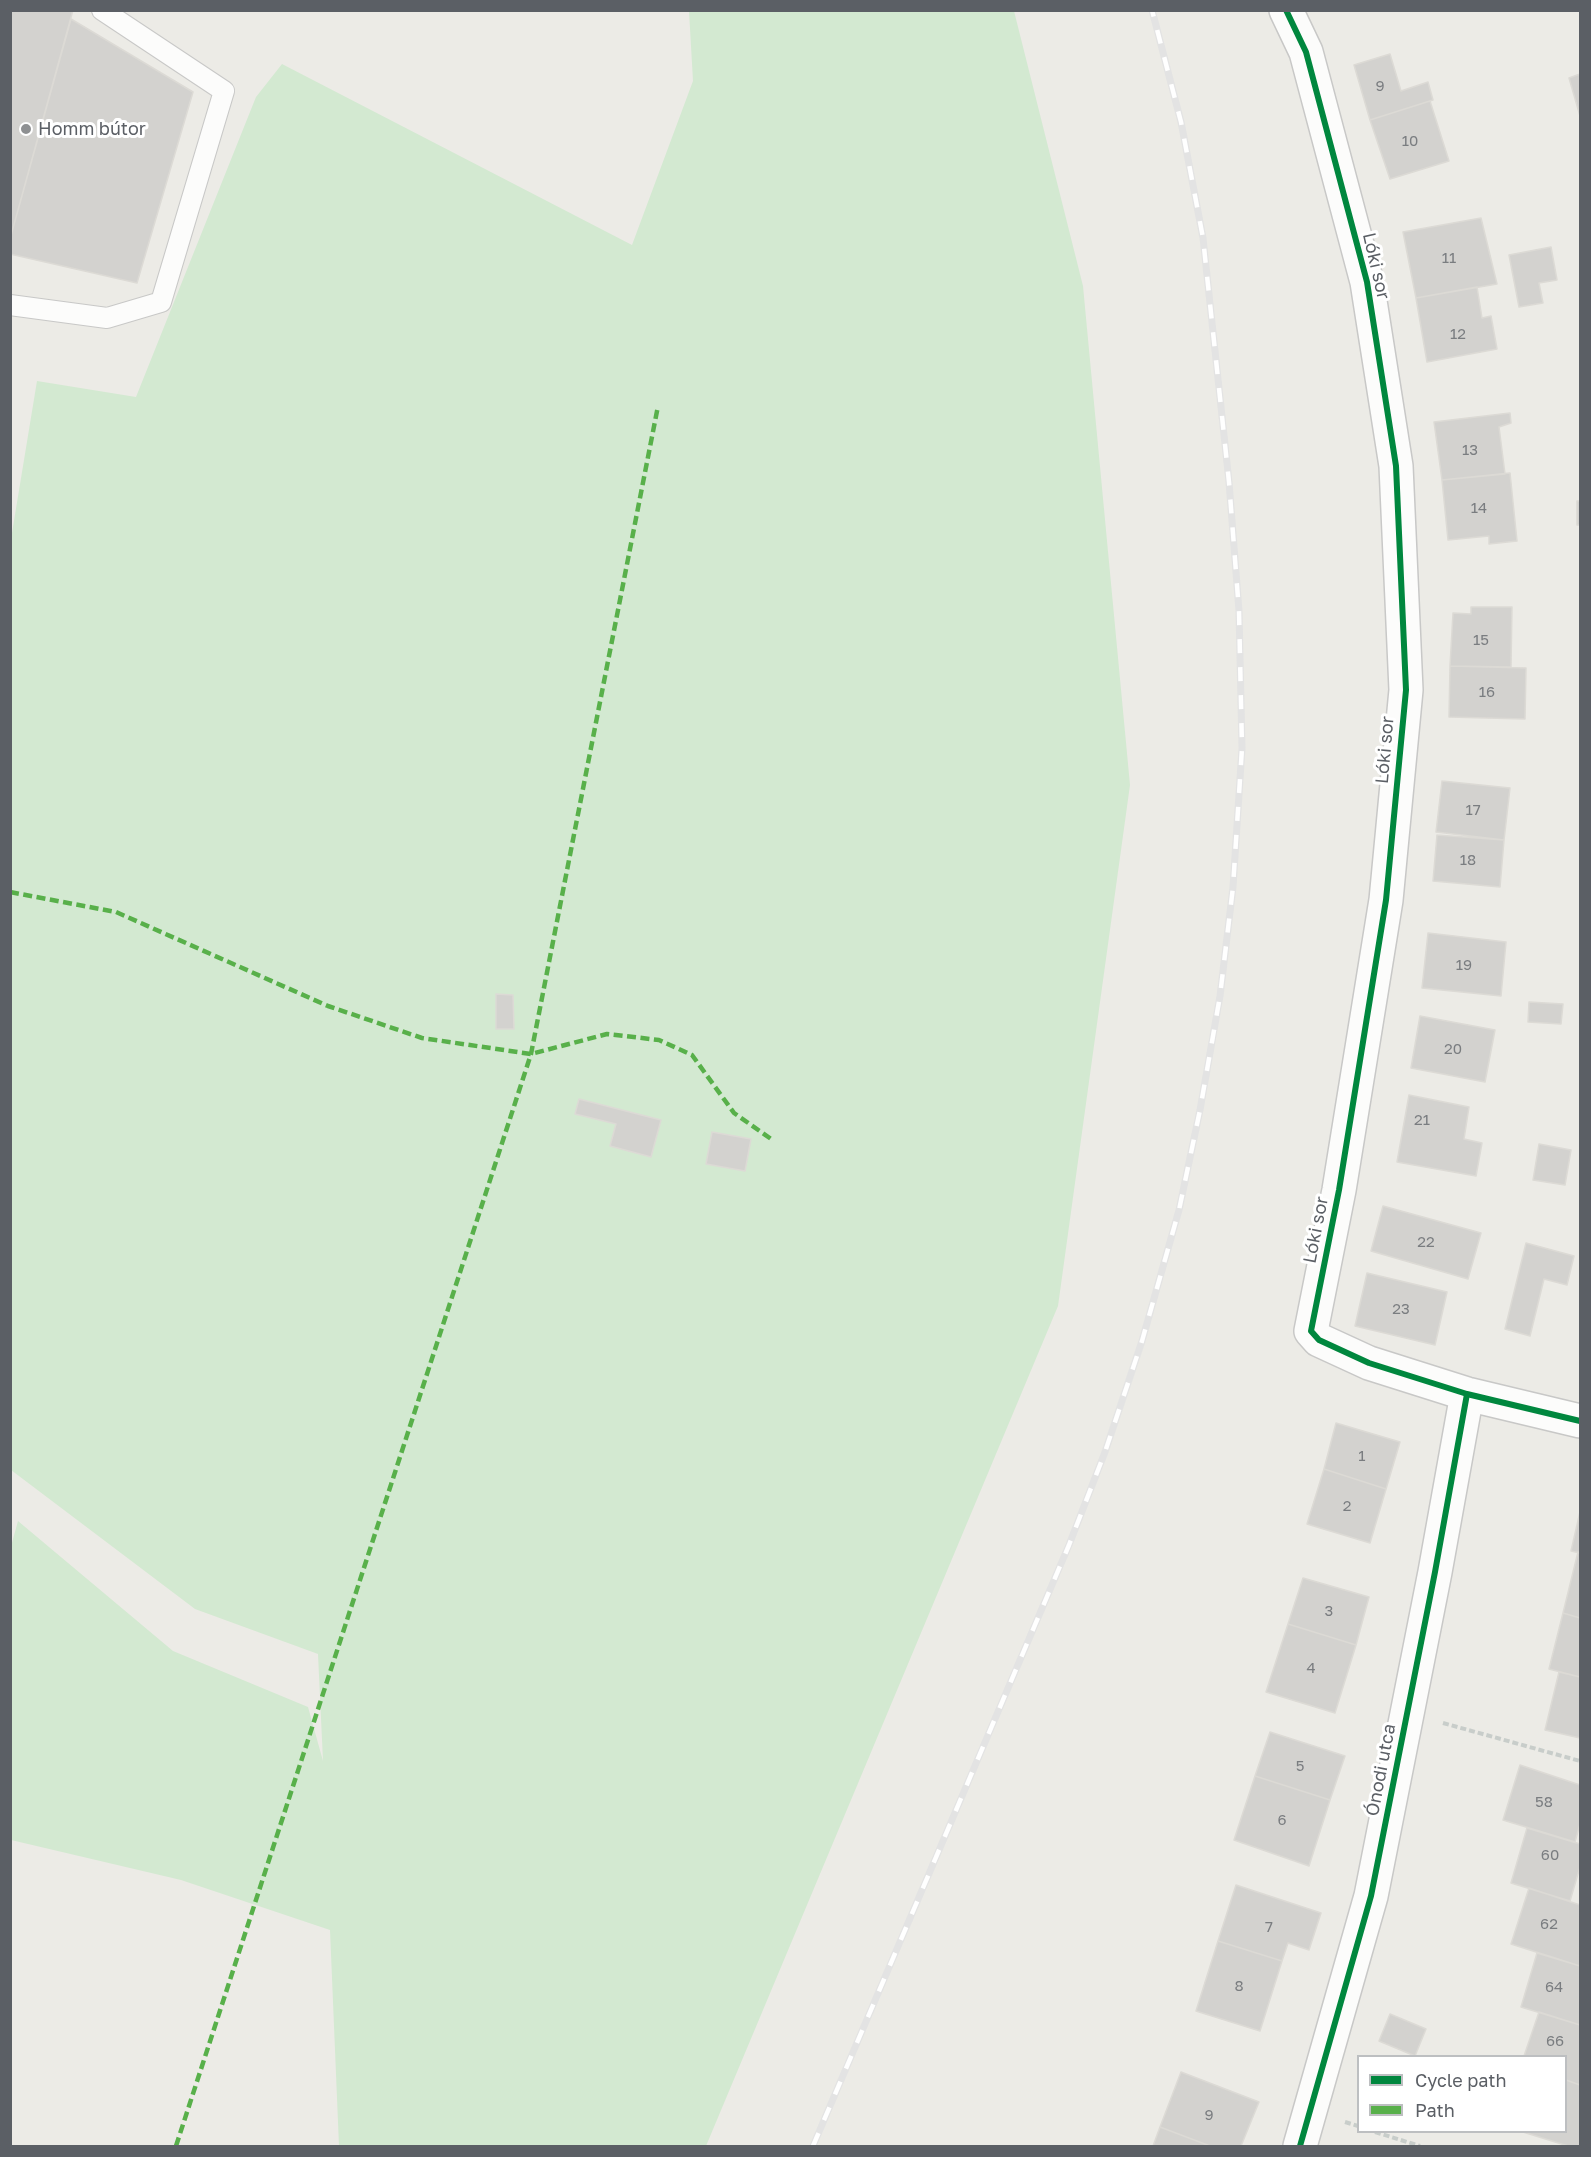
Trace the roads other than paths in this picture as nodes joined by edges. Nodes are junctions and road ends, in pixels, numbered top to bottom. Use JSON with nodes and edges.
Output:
{"nodes":[{"id":1,"x":102,"y":10,"type":"edge"},
{"id":2,"x":1286,"y":10,"type":"edge"},
{"id":3,"x":10,"y":305,"type":"edge"},
{"id":4,"x":1467,"y":1394,"type":"junction"},
{"id":5,"x":1581,"y":1421,"type":"edge"},
{"id":6,"x":1300,"y":2146,"type":"edge"}],
"edges":[{"from":1,"to":3,"type":"lane"},
{"from":2,"to":4,"type":"street","name":"Lóki sor"},
{"from":4,"to":5,"type":"street"},
{"from":4,"to":6,"type":"street","name":"Ónodi utca"}]}
